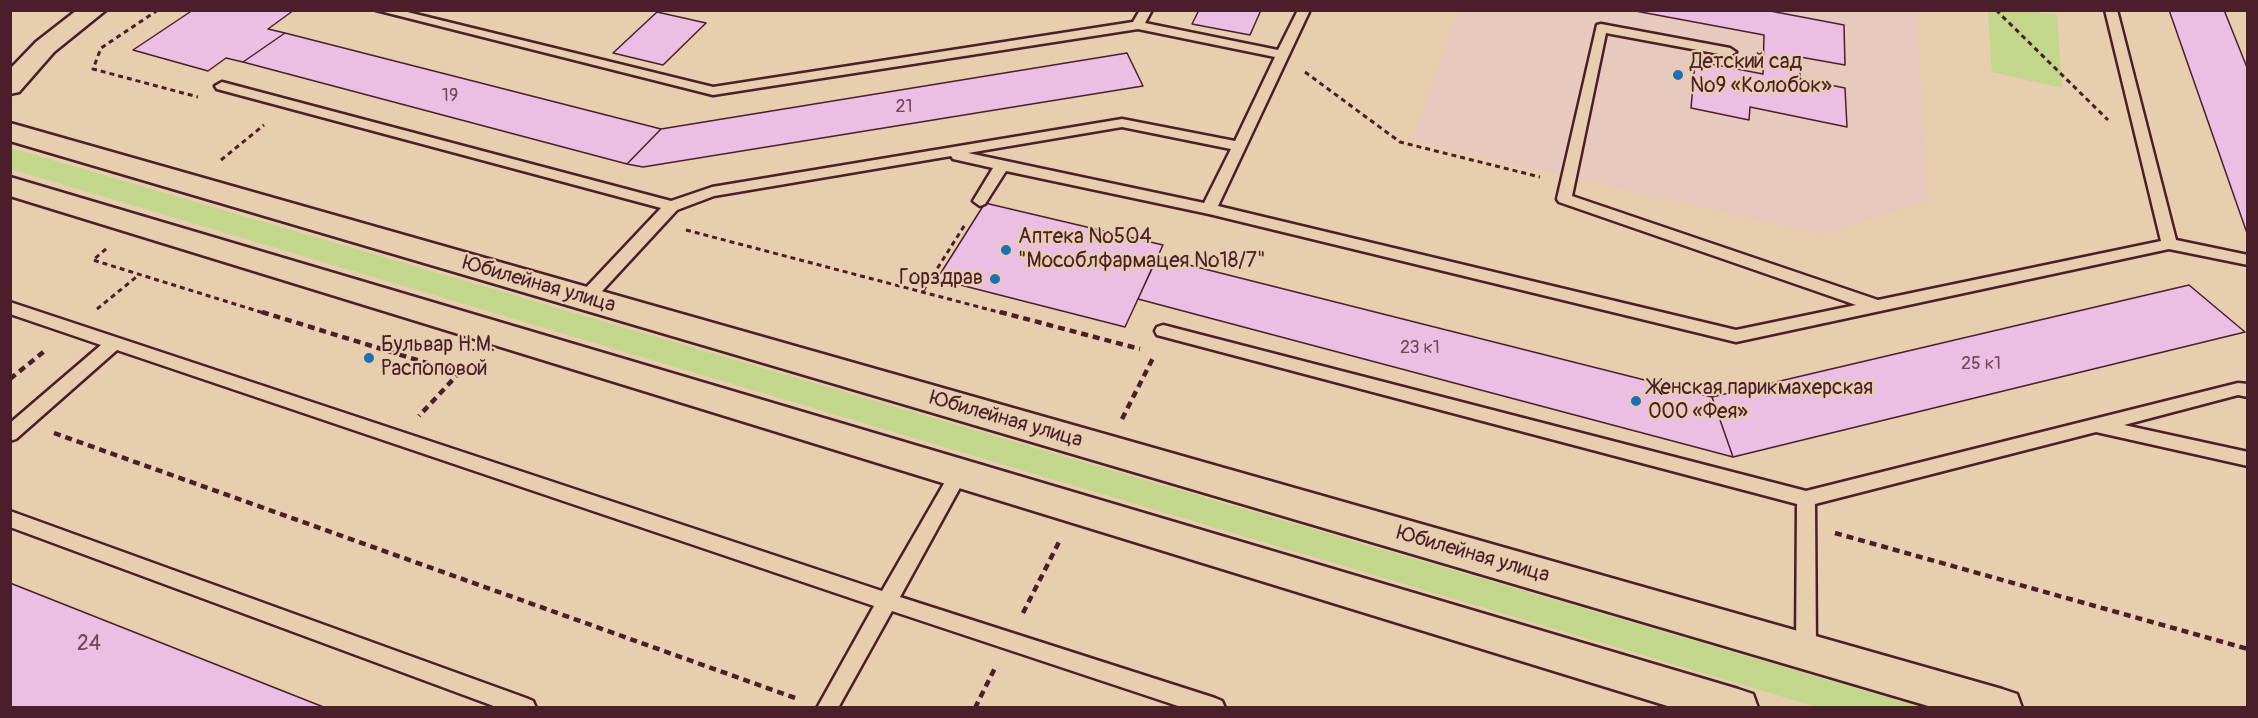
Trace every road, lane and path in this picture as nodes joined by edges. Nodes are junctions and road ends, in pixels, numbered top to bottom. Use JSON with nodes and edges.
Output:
{"nodes":[{"id":1,"x":85,"y":10,"type":"edge"},
{"id":2,"x":94,"y":10,"type":"edge"},
{"id":3,"x":158,"y":10,"type":"edge"},
{"id":4,"x":382,"y":10,"type":"edge"},
{"id":5,"x":1146,"y":10,"type":"edge"},
{"id":6,"x":1304,"y":10,"type":"edge"},
{"id":7,"x":1996,"y":10,"type":"edge"},
{"id":8,"x":2111,"y":10,"type":"edge"},
{"id":9,"x":1138,"y":25,"type":"junction"},
{"id":10,"x":10,"y":51,"type":"edge"},
{"id":11,"x":1730,"y":51,"type":"dead end"},
{"id":12,"x":1282,"y":55,"type":"junction"},
{"id":13,"x":10,"y":86,"type":"edge"},
{"id":14,"x":222,"y":86,"type":"dead end"},
{"id":15,"x":202,"y":98,"type":"dead end"},
{"id":16,"x":265,"y":124,"type":"dead end"},
{"id":17,"x":18,"y":132,"type":"edge"},
{"id":18,"x":1239,"y":146,"type":"junction"},
{"id":19,"x":948,"y":154,"type":"junction"},
{"id":20,"x":2148,"y":158,"type":"junction"},
{"id":21,"x":215,"y":164,"type":"dead end"},
{"id":22,"x":1002,"y":165,"type":"junction"},
{"id":23,"x":1567,"y":184,"type":"junction"},
{"id":24,"x":15,"y":188,"type":"edge"},
{"id":25,"x":980,"y":201,"type":"joint"},
{"id":26,"x":672,"y":206,"type":"junction"},
{"id":27,"x":1209,"y":209,"type":"junction"},
{"id":28,"x":656,"y":223,"type":"junction"},
{"id":29,"x":2169,"y":244,"type":"junction"},
{"id":30,"x":107,"y":249,"type":"dead end"},
{"id":31,"x":2247,"y":260,"type":"edge"},
{"id":32,"x":923,"y":291,"type":"junction"},
{"id":33,"x":585,"y":299,"type":"junction"},
{"id":34,"x":1876,"y":306,"type":"junction"},
{"id":35,"x":10,"y":308,"type":"edge"},
{"id":36,"x":1163,"y":331,"type":"dead end"},
{"id":37,"x":114,"y":343,"type":"junction"},
{"id":38,"x":2247,"y":391,"type":"edge"},
{"id":39,"x":1121,"y":422,"type":"dead end"},
{"id":40,"x":24,"y":423,"type":"junction"},
{"id":41,"x":2096,"y":425,"type":"junction"},
{"id":42,"x":10,"y":434,"type":"edge"},
{"id":43,"x":398,"y":438,"type":"junction"},
{"id":44,"x":2247,"y":459,"type":"edge"},
{"id":45,"x":959,"y":472,"type":"junction"},
{"id":46,"x":1806,"y":499,"type":"junction"},
{"id":47,"x":10,"y":519,"type":"edge"},
{"id":48,"x":1806,"y":525,"type":"junction"},
{"id":49,"x":886,"y":602,"type":"junction"},
{"id":50,"x":2247,"y":649,"type":"edge"},
{"id":51,"x":1806,"y":651,"type":"junction"},
{"id":52,"x":799,"y":700,"type":"dead end"},
{"id":53,"x":526,"y":708,"type":"edge"},
{"id":54,"x":827,"y":708,"type":"edge"},
{"id":55,"x":1215,"y":708,"type":"edge"},
{"id":56,"x":1738,"y":708,"type":"edge"},
{"id":57,"x":2001,"y":708,"type":"edge"}],
"edges":[{"from":1,"to":10,"type":"main road"},
{"from":2,"to":13,"type":"main road"},
{"from":3,"to":15,"type":"path"},
{"from":4,"to":9,"type":"lane"},
{"from":5,"to":9,"type":"lane"},
{"from":6,"to":12,"type":"lane"},
{"from":7,"to":20,"type":"path"},
{"from":8,"to":20,"type":"lane"},
{"from":9,"to":12,"type":"lane"},
{"from":11,"to":23,"type":"lane"},
{"from":12,"to":18,"type":"lane"},
{"from":12,"to":23,"type":"path"},
{"from":14,"to":26,"type":"lane"},
{"from":16,"to":21,"type":"path"},
{"from":17,"to":33,"type":"main road","name":"Юбилейная улица"},
{"from":18,"to":19,"type":"lane"},
{"from":18,"to":27,"type":"lane"},
{"from":19,"to":22,"type":"lane"},
{"from":19,"to":26,"type":"lane"},
{"from":20,"to":29,"type":"lane"},
{"from":22,"to":25,"type":"lane"},
{"from":22,"to":27,"type":"lane"},
{"from":23,"to":34,"type":"lane"},
{"from":24,"to":45,"type":"main road"},
{"from":25,"to":32,"type":"path"},
{"from":26,"to":28,"type":"lane"},
{"from":27,"to":34,"type":"lane"},
{"from":28,"to":32,"type":"path"},
{"from":28,"to":33,"type":"lane"},
{"from":29,"to":31,"type":"lane"},
{"from":29,"to":34,"type":"lane"},
{"from":30,"to":43,"type":"path"},
{"from":32,"to":39,"type":"path"},
{"from":33,"to":51,"type":"main road","name":"Юбилейная улица"},
{"from":35,"to":37,"type":"lane"},
{"from":36,"to":46,"type":"lane"},
{"from":37,"to":40,"type":"lane"},
{"from":37,"to":43,"type":"lane"},
{"from":38,"to":41,"type":"lane"},
{"from":40,"to":42,"type":"lane"},
{"from":40,"to":52,"type":"path"},
{"from":41,"to":44,"type":"lane"},
{"from":41,"to":46,"type":"lane"},
{"from":43,"to":49,"type":"lane"},
{"from":45,"to":49,"type":"lane"},
{"from":45,"to":56,"type":"main road"},
{"from":46,"to":48,"type":"lane"},
{"from":47,"to":53,"type":"lane"},
{"from":48,"to":50,"type":"path"},
{"from":48,"to":51,"type":"lane"},
{"from":49,"to":54,"type":"lane"},
{"from":49,"to":55,"type":"lane"},
{"from":51,"to":57,"type":"main road","name":"Юбилейная улица"}]}
